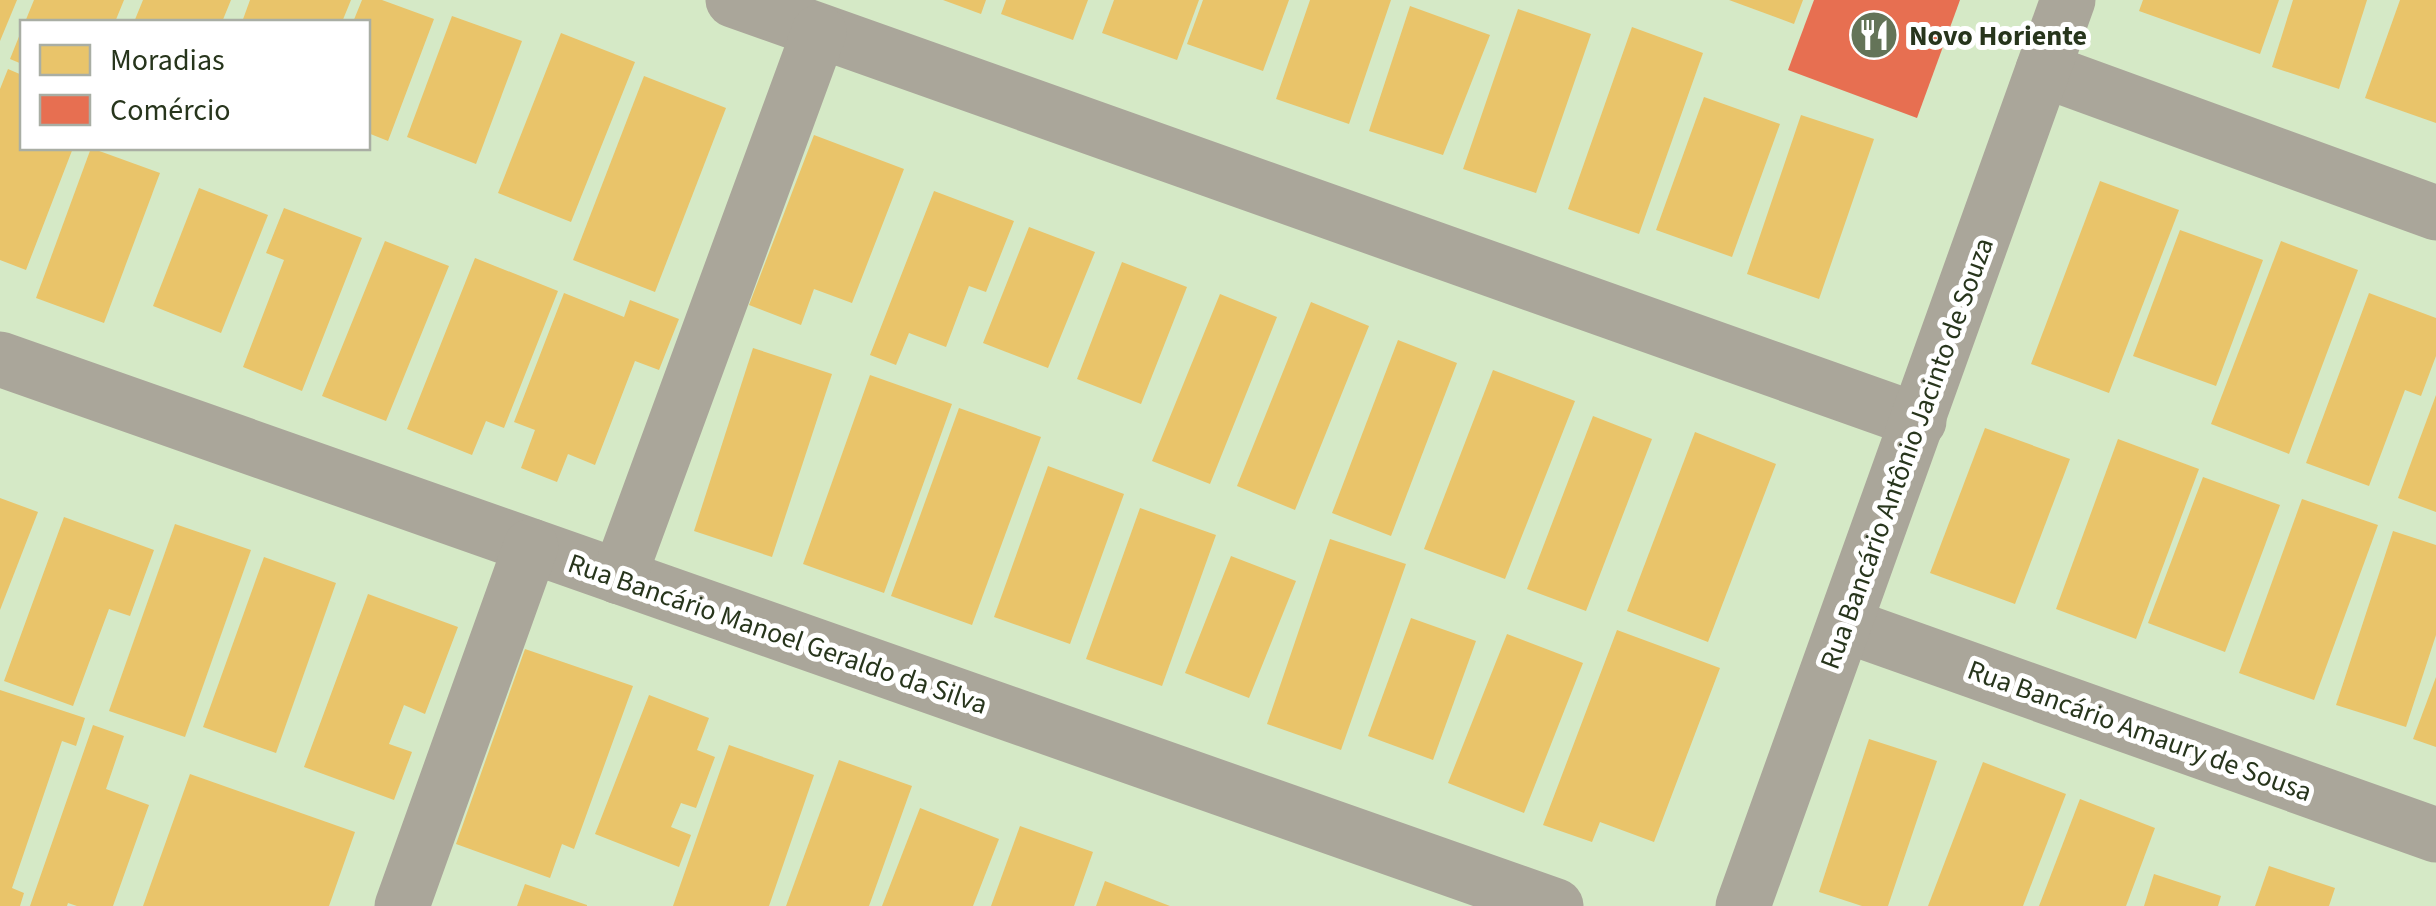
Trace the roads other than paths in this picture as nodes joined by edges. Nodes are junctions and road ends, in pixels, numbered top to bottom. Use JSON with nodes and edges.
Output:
{"nodes":[{"id":1,"x":734,"y":0,"type":"edge"},
{"id":2,"x":2068,"y":0,"type":"edge"},
{"id":3,"x":819,"y":32,"type":"junction"},
{"id":4,"x":2043,"y":70,"type":"junction"},
{"id":5,"x":2436,"y":213,"type":"edge"},
{"id":6,"x":0,"y":360,"type":"edge"},
{"id":7,"x":1918,"y":422,"type":"junction"},
{"id":8,"x":531,"y":546,"type":"junction"},
{"id":9,"x":619,"y":578,"type":"junction"},
{"id":10,"x":1845,"y":625,"type":"junction"},
{"id":11,"x":2436,"y":835,"type":"edge"},
{"id":12,"x":402,"y":906,"type":"edge"},
{"id":13,"x":1556,"y":906,"type":"edge"},
{"id":14,"x":1743,"y":906,"type":"edge"}],
"edges":[{"from":1,"to":3,"type":"street"},
{"from":2,"to":4,"type":"street","name":"Rua Bancário Antônio Jacinto de Souza"},
{"from":3,"to":7,"type":"street"},
{"from":3,"to":9,"type":"street"},
{"from":4,"to":5,"type":"street"},
{"from":4,"to":7,"type":"street","name":"Rua Bancário Antônio Jacinto de Souza"},
{"from":6,"to":8,"type":"street","name":"Rua Bancário Manoel Geraldo da Silva"},
{"from":7,"to":10,"type":"street","name":"Rua Bancário Antônio Jacinto de Souza"},
{"from":8,"to":9,"type":"street","name":"Rua Bancário Manoel Geraldo da Silva"},
{"from":8,"to":12,"type":"street"},
{"from":9,"to":13,"type":"street","name":"Rua Bancário Manoel Geraldo da Silva"},
{"from":10,"to":11,"type":"street","name":"Rua Bancário Amaury de Sousa"},
{"from":10,"to":14,"type":"street","name":"Rua Bancário Antônio Jacinto de Souza"}]}
